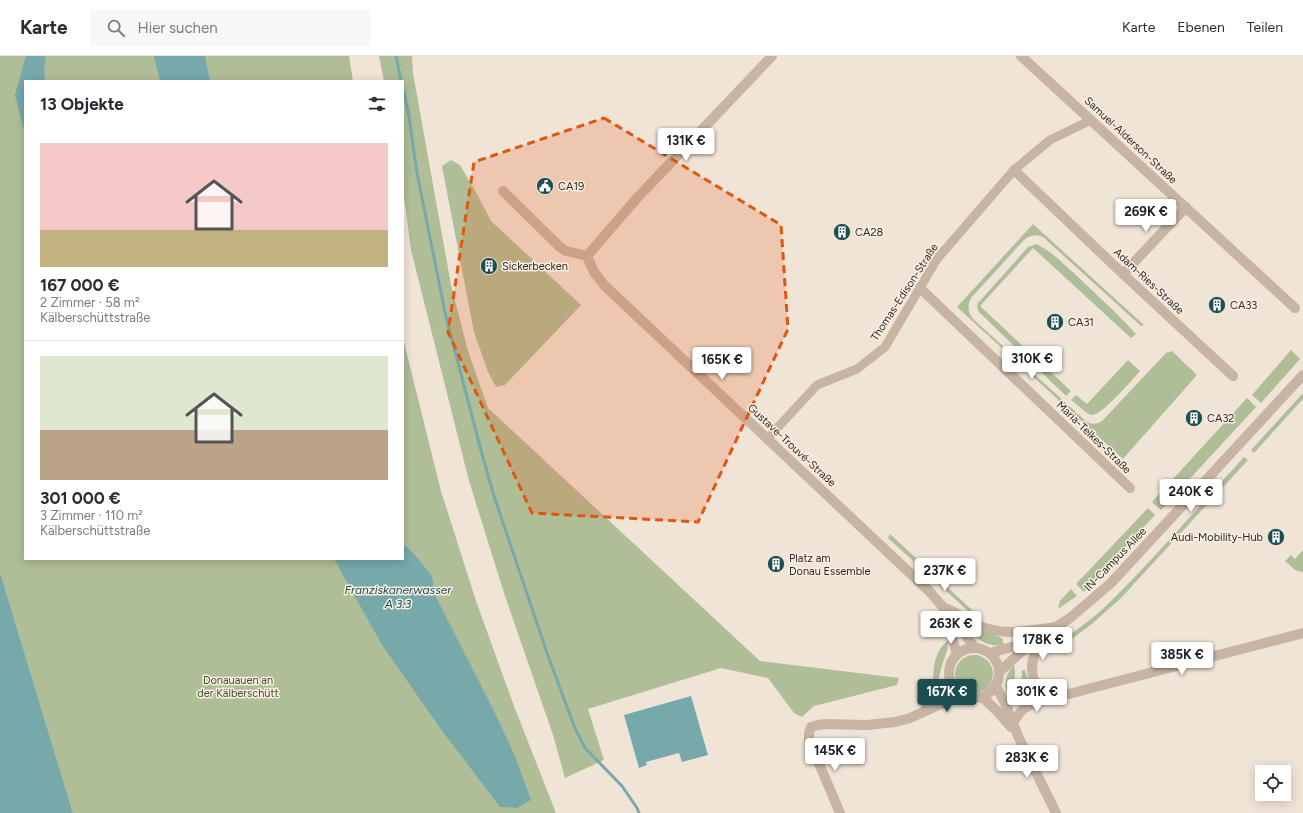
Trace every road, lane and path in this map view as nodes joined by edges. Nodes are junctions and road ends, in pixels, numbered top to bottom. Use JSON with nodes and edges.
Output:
{"nodes":[{"id":1,"x":772,"y":56,"type":"edge"},
{"id":2,"x":1021,"y":56,"type":"edge"},
{"id":3,"x":1091,"y":120,"type":"junction"},
{"id":4,"x":1014,"y":170,"type":"junction"},
{"id":5,"x":503,"y":191,"type":"dead end"},
{"id":6,"x":1186,"y":207,"type":"junction"},
{"id":7,"x":587,"y":256,"type":"junction"},
{"id":8,"x":1123,"y":274,"type":"junction"},
{"id":9,"x":920,"y":288,"type":"junction"},
{"id":10,"x":1295,"y":308,"type":"dead end"},
{"id":11,"x":1303,"y":375,"type":"edge"},
{"id":12,"x":1233,"y":376,"type":"dead end"},
{"id":13,"x":767,"y":439,"type":"junction"},
{"id":14,"x":1130,"y":488,"type":"dead end"},
{"id":15,"x":944,"y":607,"type":"junction"},
{"id":16,"x":1058,"y":627,"type":"junction"},
{"id":17,"x":1303,"y":633,"type":"edge"},
{"id":18,"x":1032,"y":642,"type":"junction"},
{"id":19,"x":975,"y":648,"type":"junction"},
{"id":20,"x":990,"y":653,"type":"junction"},
{"id":21,"x":956,"y":655,"type":"junction"},
{"id":22,"x":999,"y":672,"type":"junction"},
{"id":23,"x":950,"y":680,"type":"junction"},
{"id":24,"x":996,"y":686,"type":"junction"},
{"id":25,"x":961,"y":695,"type":"junction"},
{"id":26,"x":1055,"y":697,"type":"junction"},
{"id":27,"x":982,"y":698,"type":"junction"},
{"id":28,"x":925,"y":710,"type":"junction"},
{"id":29,"x":1013,"y":722,"type":"junction"},
{"id":30,"x":1018,"y":736,"type":"junction"},
{"id":31,"x":840,"y":813,"type":"edge"},
{"id":32,"x":1056,"y":813,"type":"edge"}],
"edges":[{"from":1,"to":7,"type":"street"},
{"from":2,"to":3,"type":"street","name":"Samuel-Alderson-Straße"},
{"from":3,"to":4,"type":"street","name":"Thomas-Edison-Straße"},
{"from":3,"to":6,"type":"street","name":"Samuel-Alderson-Straße"},
{"from":4,"to":8,"type":"street","name":"Adam-Ries-Straße"},
{"from":4,"to":9,"type":"street","name":"Thomas-Edison-Straße"},
{"from":5,"to":7,"type":"street"},
{"from":6,"to":8,"type":"street"},
{"from":6,"to":10,"type":"street","name":"Samuel-Alderson-Straße"},
{"from":7,"to":13,"type":"street","name":"Gustave-Trouvé-Straße"},
{"from":8,"to":12,"type":"street","name":"Adam-Ries-Straße"},
{"from":9,"to":13,"type":"street","name":"Thomas-Edison-Straße"},
{"from":9,"to":14,"type":"street","name":"Maria-Telkes-Straße"},
{"from":11,"to":16,"type":"street","name":"IN-Campus Allee"},
{"from":13,"to":15,"type":"street","name":"Gustave-Trouvé-Straße"},
{"from":15,"to":16,"type":"street","name":"Gustave-Trouvé-Straße"},
{"from":15,"to":19,"type":"street","name":"Gustave-Trouvé-Straße"},
{"from":15,"to":21,"type":"street","name":"Gustave-Trouvé-Straße"},
{"from":16,"to":18,"type":"street","name":"IN-Campus Allee"},
{"from":16,"to":26,"type":"street"},
{"from":17,"to":26,"type":"street"},
{"from":18,"to":20,"type":"street","name":"IN-Campus Allee"},
{"from":18,"to":22,"type":"street","name":"IN-Campus Allee"},
{"from":19,"to":20,"type":"street"},
{"from":19,"to":21,"type":"street"},
{"from":20,"to":22,"type":"street"},
{"from":21,"to":23,"type":"street"},
{"from":22,"to":24,"type":"street"},
{"from":23,"to":25,"type":"street"},
{"from":23,"to":28,"type":"street"},
{"from":24,"to":27,"type":"street"},
{"from":24,"to":29,"type":"street"},
{"from":25,"to":27,"type":"street"},
{"from":25,"to":28,"type":"street"},
{"from":26,"to":29,"type":"street"},
{"from":27,"to":30,"type":"street"},
{"from":28,"to":31,"type":"street"},
{"from":29,"to":30,"type":"street"},
{"from":30,"to":32,"type":"street"}]}
